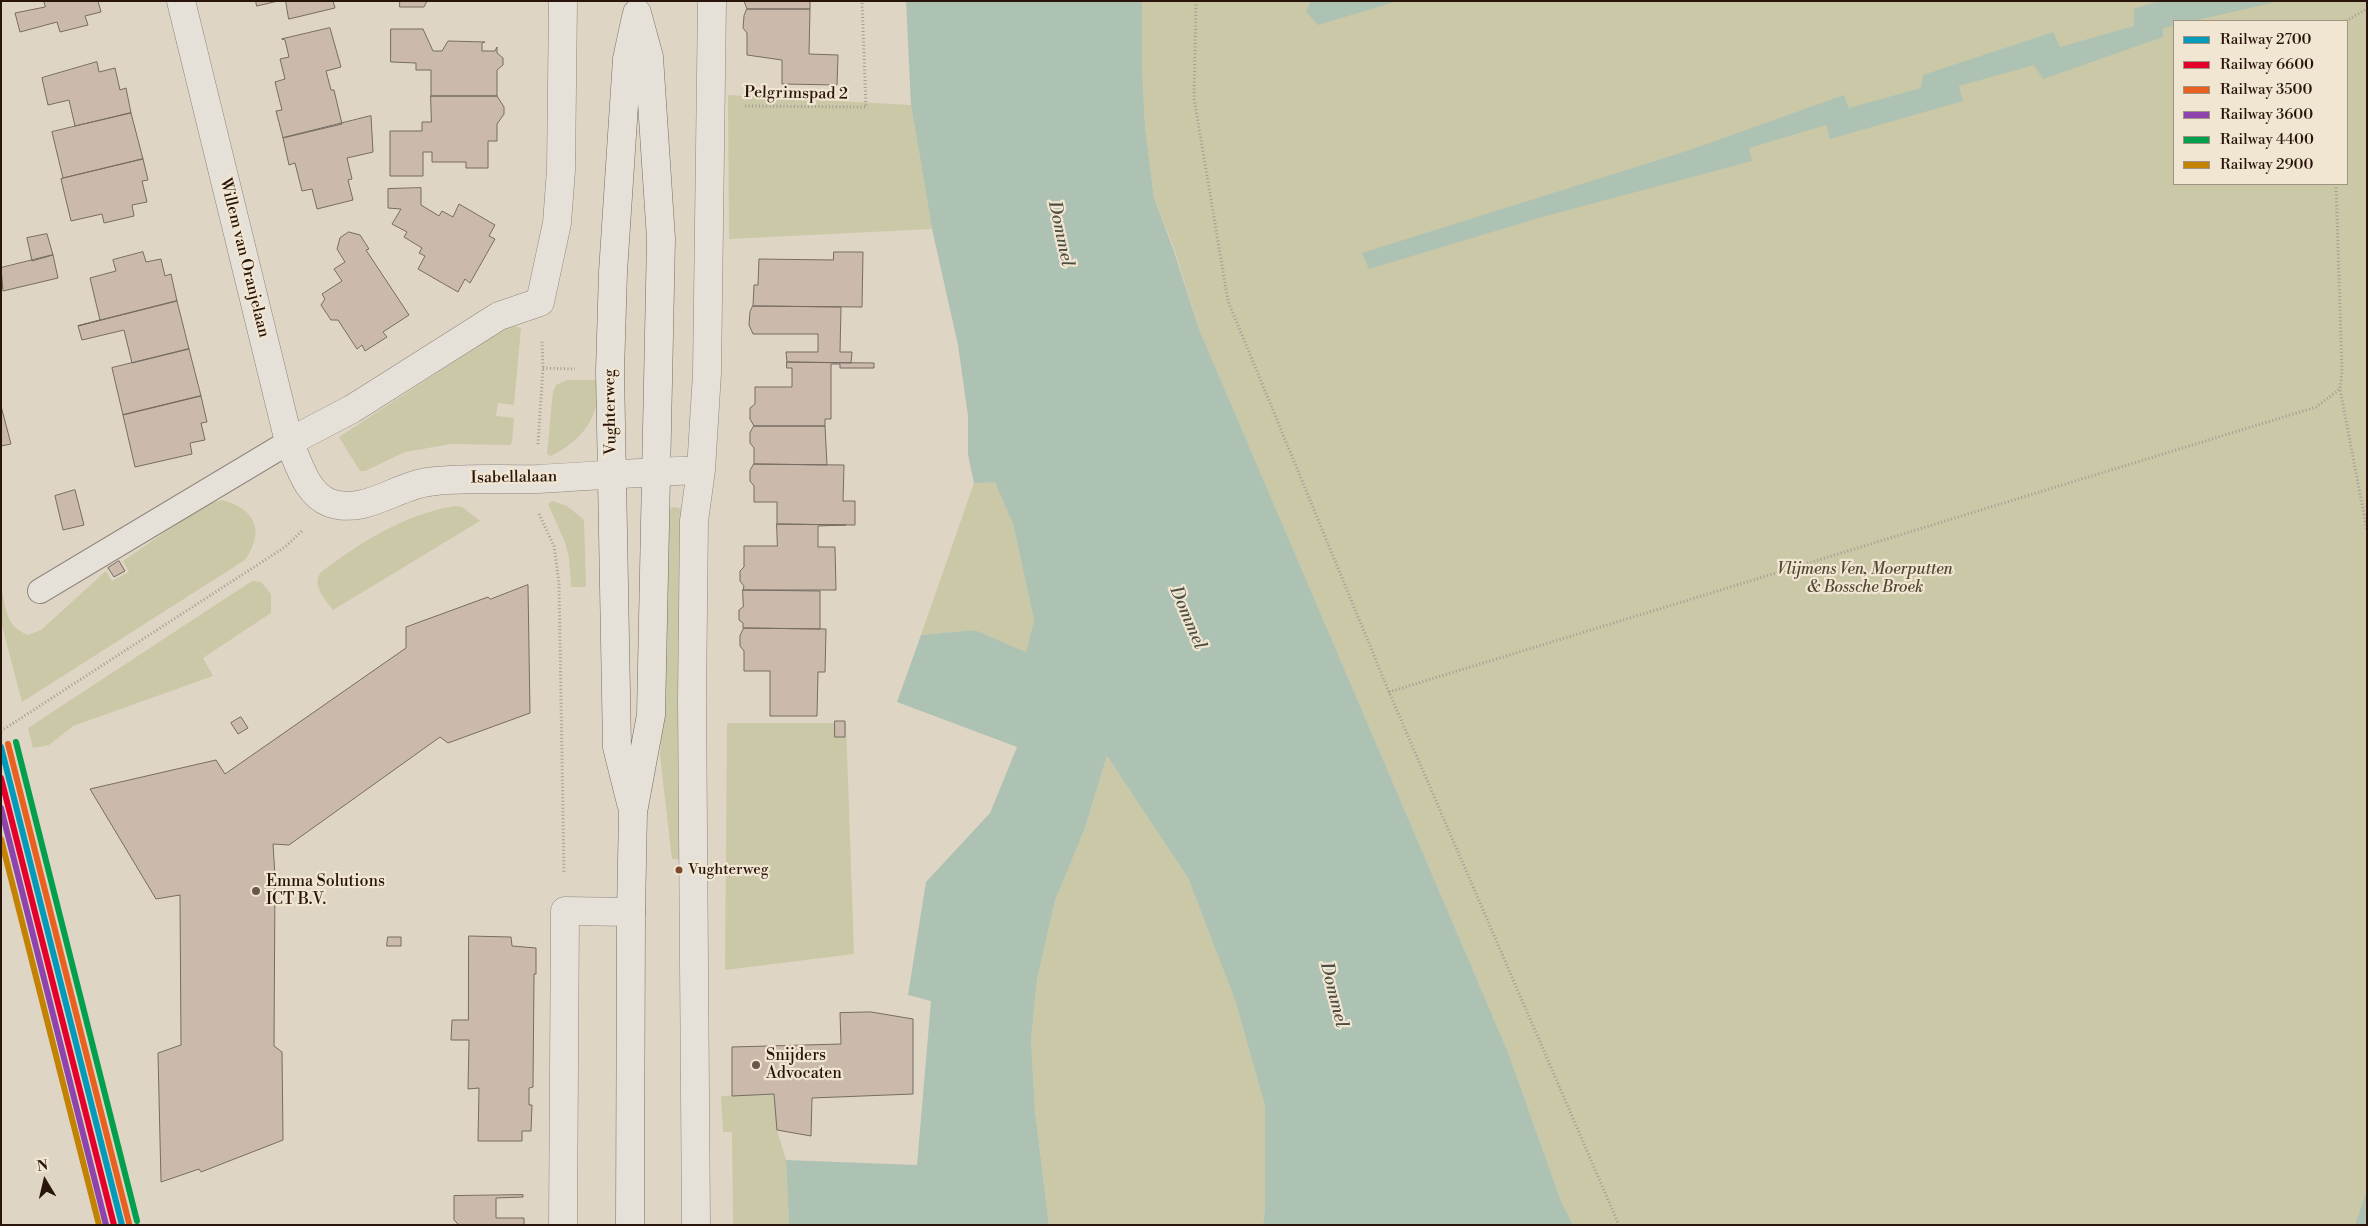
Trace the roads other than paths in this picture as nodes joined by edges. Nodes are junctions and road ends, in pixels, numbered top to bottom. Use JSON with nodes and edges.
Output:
{"nodes":[{"id":1,"x":181,"y":1,"type":"edge"},
{"id":2,"x":563,"y":1,"type":"edge"},
{"id":3,"x":712,"y":1,"type":"edge"},
{"id":4,"x":637,"y":7,"type":"edge"},
{"id":5,"x":290,"y":442,"type":"junction"},
{"id":6,"x":701,"y":470,"type":"junction"},
{"id":7,"x":655,"y":472,"type":"junction"},
{"id":8,"x":612,"y":474,"type":"junction"},
{"id":9,"x":330,"y":503,"type":"joint"},
{"id":10,"x":40,"y":591,"type":"dead end"},
{"id":11,"x":634,"y":812,"type":"junction"},
{"id":12,"x":631,"y":912,"type":"junction"},
{"id":13,"x":563,"y":1225,"type":"edge"},
{"id":14,"x":630,"y":1225,"type":"edge"},
{"id":15,"x":696,"y":1225,"type":"edge"}],
"edges":[{"from":1,"to":5,"type":"street","name":"Willem van Oranjelaan"},
{"from":2,"to":5,"type":"street"},
{"from":3,"to":6,"type":"street"},
{"from":4,"to":7,"type":"street","name":"Vughterweg"},
{"from":4,"to":8,"type":"street","name":"Vughterweg"},
{"from":5,"to":9,"type":"street","name":"Willem van Oranjelaan"},
{"from":5,"to":10,"type":"lane"},
{"from":6,"to":7,"type":"street","name":"Isabellalaan"},
{"from":6,"to":15,"type":"street"},
{"from":7,"to":8,"type":"street","name":"Isabellalaan"},
{"from":7,"to":11,"type":"street","name":"Vughterweg"},
{"from":8,"to":9,"type":"street","name":"Isabellalaan"},
{"from":8,"to":11,"type":"street","name":"Vughterweg"},
{"from":11,"to":12,"type":"street","name":"Vughterweg"},
{"from":12,"to":13,"type":"street"},
{"from":12,"to":14,"type":"street","name":"Vughterweg"}]}
